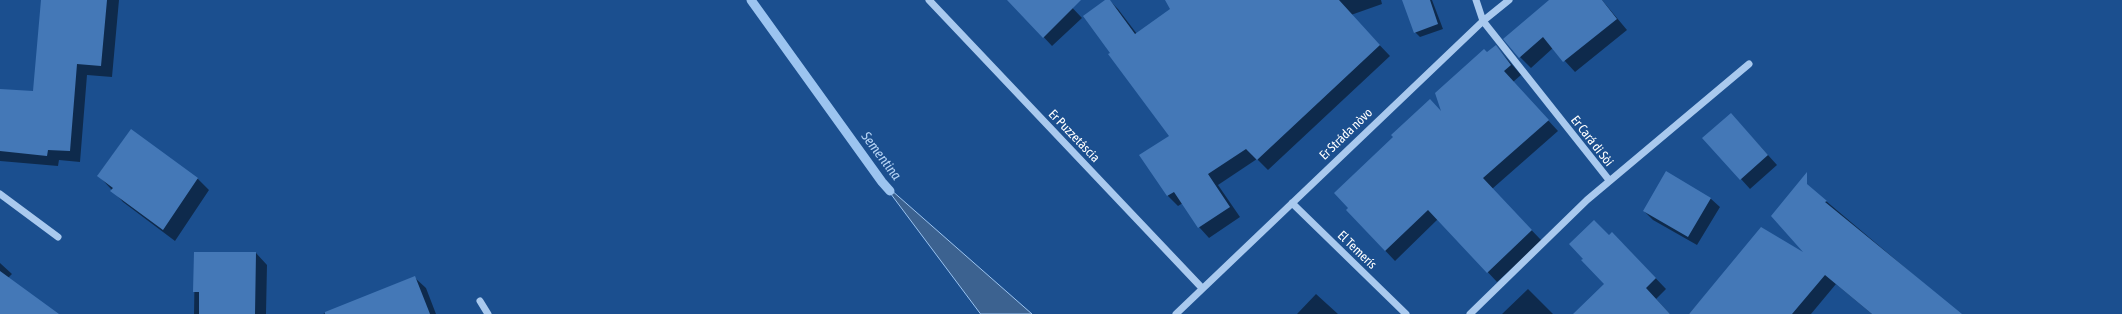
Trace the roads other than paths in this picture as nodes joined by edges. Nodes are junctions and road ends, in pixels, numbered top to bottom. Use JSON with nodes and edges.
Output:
{"nodes":[{"id":1,"x":1476,"y":0,"type":"edge"},
{"id":2,"x":1509,"y":0,"type":"edge"},
{"id":3,"x":933,"y":2,"type":"edge"},
{"id":4,"x":1483,"y":21,"type":"junction"},
{"id":5,"x":1749,"y":64,"type":"dead end"},
{"id":6,"x":1609,"y":180,"type":"junction"},
{"id":7,"x":0,"y":194,"type":"edge"},
{"id":8,"x":1292,"y":203,"type":"junction"},
{"id":9,"x":58,"y":237,"type":"dead end"},
{"id":10,"x":1202,"y":288,"type":"junction"},
{"id":11,"x":480,"y":301,"type":"dead end"},
{"id":12,"x":488,"y":314,"type":"edge"},
{"id":13,"x":1176,"y":314,"type":"edge"},
{"id":14,"x":1406,"y":314,"type":"edge"},
{"id":15,"x":1470,"y":314,"type":"edge"}],
"edges":[{"from":1,"to":4,"type":"street","name":"Er Cará di Sòi"},
{"from":2,"to":4,"type":"street","name":"Er Stráda nòvo"},
{"from":3,"to":10,"type":"street","name":"Er Puzzetáscia"},
{"from":4,"to":6,"type":"street","name":"Er Cará di Sòi"},
{"from":4,"to":8,"type":"street","name":"Er Stráda nòvo"},
{"from":5,"to":6,"type":"street"},
{"from":6,"to":15,"type":"street","name":"Er Cará di Sòi"},
{"from":7,"to":9,"type":"street"},
{"from":8,"to":10,"type":"street","name":"Er Stráda nòvo"},
{"from":8,"to":14,"type":"street","name":"El Temerís"},
{"from":10,"to":13,"type":"street","name":"Er Stráda nòvo"},
{"from":11,"to":12,"type":"street"}]}
